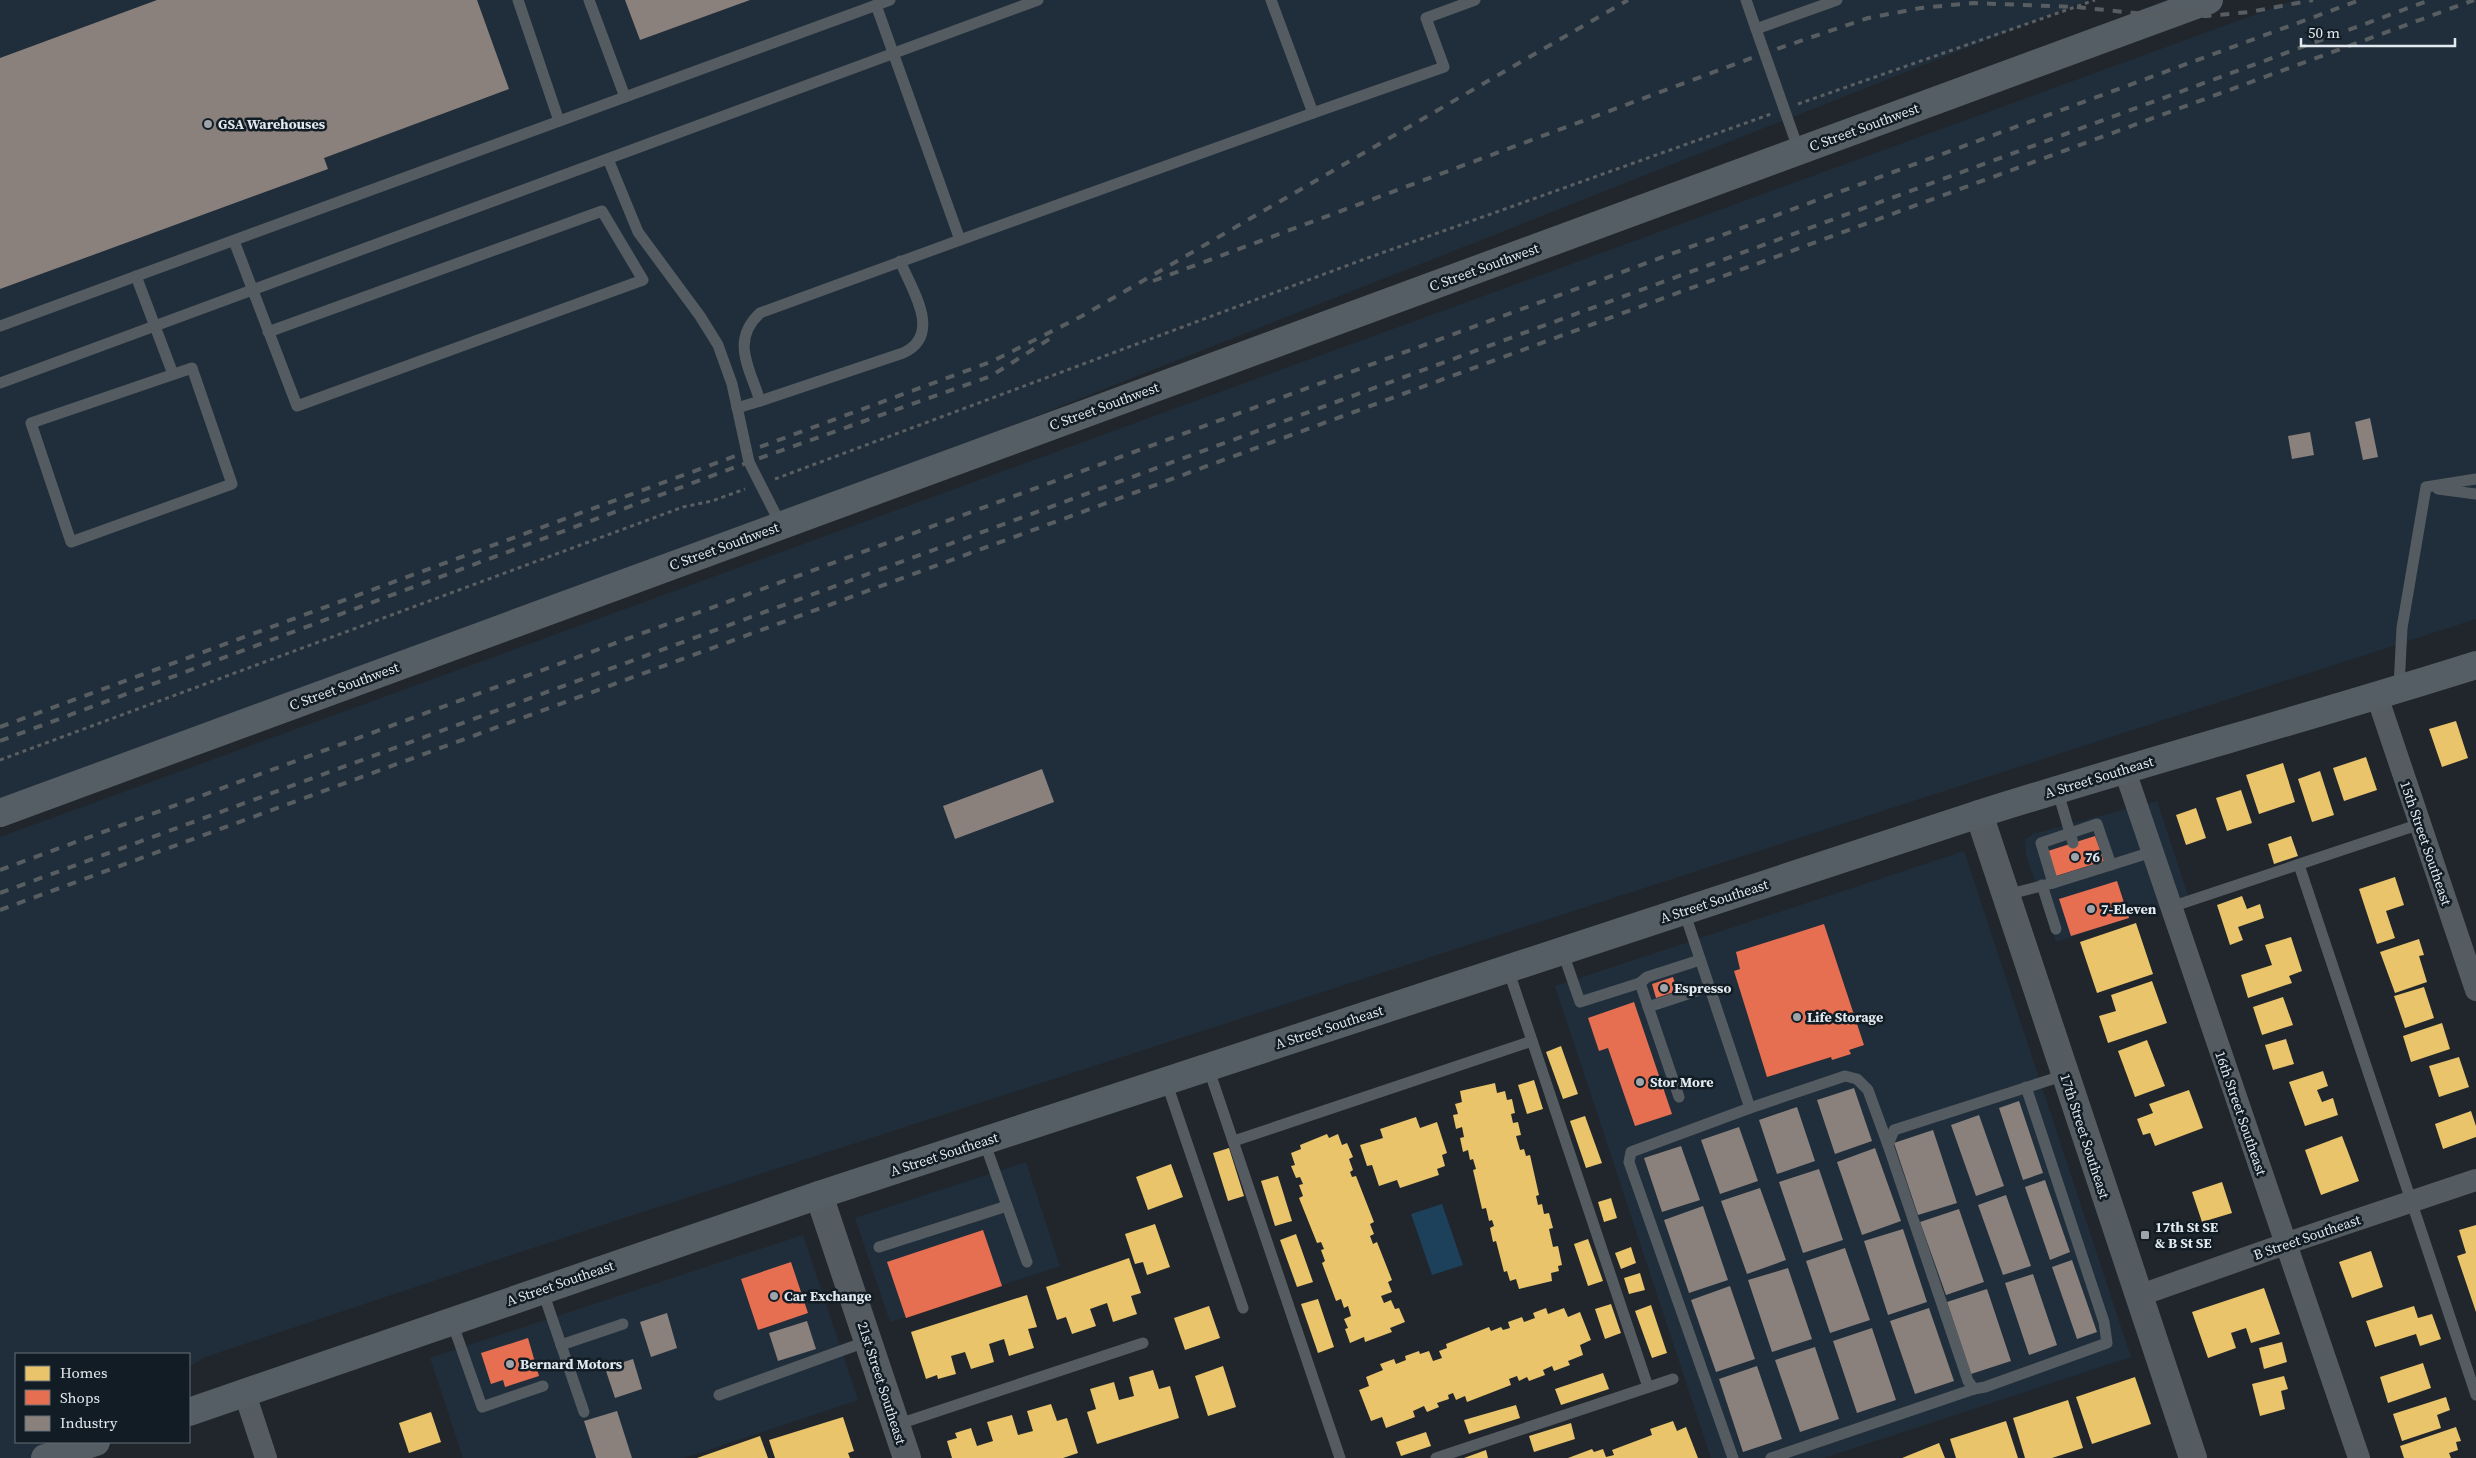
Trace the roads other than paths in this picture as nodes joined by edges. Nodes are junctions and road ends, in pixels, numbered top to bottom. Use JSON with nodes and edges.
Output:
{"nodes":[{"id":1,"x":518,"y":0,"type":"edge"},
{"id":2,"x":589,"y":0,"type":"edge"},
{"id":3,"x":890,"y":0,"type":"edge"},
{"id":4,"x":1038,"y":0,"type":"edge"},
{"id":5,"x":1271,"y":0,"type":"edge"},
{"id":6,"x":1476,"y":0,"type":"edge"},
{"id":7,"x":1746,"y":0,"type":"edge"},
{"id":8,"x":1837,"y":0,"type":"edge"},
{"id":9,"x":2209,"y":0,"type":"edge"},
{"id":10,"x":876,"y":5,"type":"junction"},
{"id":11,"x":1756,"y":29,"type":"junction"},
{"id":12,"x":894,"y":53,"type":"junction"},
{"id":13,"x":625,"y":97,"type":"junction"},
{"id":14,"x":1313,"y":113,"type":"junction"},
{"id":15,"x":559,"y":121,"type":"junction"},
{"id":16,"x":1799,"y":151,"type":"junction"},
{"id":17,"x":608,"y":159,"type":"junction"},
{"id":18,"x":960,"y":240,"type":"junction"},
{"id":19,"x":234,"y":241,"type":"junction"},
{"id":20,"x":900,"y":262,"type":"junction"},
{"id":21,"x":136,"y":276,"type":"junction"},
{"id":22,"x":252,"y":290,"type":"junction"},
{"id":23,"x":0,"y":326,"type":"edge"},
{"id":24,"x":156,"y":326,"type":"junction"},
{"id":25,"x":268,"y":332,"type":"junction"},
{"id":26,"x":173,"y":374,"type":"junction"},
{"id":27,"x":0,"y":383,"type":"edge"},
{"id":28,"x":760,"y":401,"type":"junction"},
{"id":29,"x":738,"y":408,"type":"junction"},
{"id":30,"x":2476,"y":479,"type":"edge"},
{"id":31,"x":2426,"y":487,"type":"junction"},
{"id":32,"x":2476,"y":494,"type":"edge"},
{"id":33,"x":781,"y":525,"type":"junction"},
{"id":34,"x":2476,"y":665,"type":"edge"},
{"id":35,"x":2388,"y":693,"type":"junction"},
{"id":36,"x":2124,"y":768,"type":"junction"},
{"id":37,"x":2057,"y":789,"type":"junction"},
{"id":38,"x":0,"y":813,"type":"edge"},
{"id":39,"x":1979,"y":814,"type":"junction"},
{"id":40,"x":2420,"y":824,"type":"junction"},
{"id":41,"x":2072,"y":838,"type":"junction"},
{"id":42,"x":2152,"y":852,"type":"junction"},
{"id":43,"x":2111,"y":865,"type":"junction"},
{"id":44,"x":2299,"y":865,"type":"junction"},
{"id":45,"x":2048,"y":884,"type":"junction"},
{"id":46,"x":2006,"y":895,"type":"junction"},
{"id":47,"x":2171,"y":907,"type":"junction"},
{"id":48,"x":1684,"y":911,"type":"junction"},
{"id":49,"x":2056,"y":929,"type":"dead end"},
{"id":50,"x":1562,"y":950,"type":"junction"},
{"id":51,"x":1700,"y":960,"type":"junction"},
{"id":52,"x":1508,"y":968,"type":"junction"},
{"id":53,"x":1640,"y":983,"type":"junction"},
{"id":54,"x":1709,"y":987,"type":"junction"},
{"id":55,"x":2476,"y":990,"type":"edge"},
{"id":56,"x":1648,"y":1007,"type":"junction"},
{"id":57,"x":1532,"y":1041,"type":"junction"},
{"id":58,"x":1208,"y":1066,"type":"junction"},
{"id":59,"x":2065,"y":1075,"type":"junction"},
{"id":60,"x":1166,"y":1081,"type":"junction"},
{"id":61,"x":2026,"y":1087,"type":"junction"},
{"id":62,"x":1679,"y":1097,"type":"dead end"},
{"id":63,"x":1750,"y":1108,"type":"junction"},
{"id":64,"x":984,"y":1140,"type":"junction"},
{"id":65,"x":1234,"y":1141,"type":"junction"},
{"id":66,"x":1888,"y":1145,"type":"junction"},
{"id":67,"x":2476,"y":1180,"type":"edge"},
{"id":68,"x":819,"y":1195,"type":"junction"},
{"id":69,"x":2411,"y":1202,"type":"junction"},
{"id":70,"x":1007,"y":1206,"type":"junction"},
{"id":71,"x":2285,"y":1244,"type":"junction"},
{"id":72,"x":879,"y":1247,"type":"dead end"},
{"id":73,"x":1027,"y":1262,"type":"dead end"},
{"id":74,"x":542,"y":1289,"type":"junction"},
{"id":75,"x":2138,"y":1296,"type":"junction"},
{"id":76,"x":1243,"y":1308,"type":"dead end"},
{"id":77,"x":451,"y":1320,"type":"junction"},
{"id":78,"x":623,"y":1324,"type":"dead end"},
{"id":79,"x":868,"y":1340,"type":"junction"},
{"id":80,"x":1142,"y":1343,"type":"dead end"},
{"id":81,"x":561,"y":1345,"type":"junction"},
{"id":82,"x":1672,"y":1379,"type":"dead end"},
{"id":83,"x":544,"y":1386,"type":"dead end"},
{"id":84,"x":1648,"y":1387,"type":"junction"},
{"id":85,"x":1974,"y":1389,"type":"junction"},
{"id":86,"x":245,"y":1394,"type":"junction"},
{"id":87,"x":719,"y":1394,"type":"dead end"},
{"id":88,"x":2476,"y":1395,"type":"edge"},
{"id":89,"x":190,"y":1412,"type":"edge"},
{"id":90,"x":584,"y":1412,"type":"dead end"},
{"id":91,"x":896,"y":1425,"type":"junction"},
{"id":92,"x":93,"y":1443,"type":"edge"},
{"id":93,"x":45,"y":1458,"type":"edge"},
{"id":94,"x":266,"y":1458,"type":"edge"},
{"id":95,"x":907,"y":1458,"type":"edge"},
{"id":96,"x":1340,"y":1458,"type":"edge"},
{"id":97,"x":1436,"y":1458,"type":"edge"},
{"id":98,"x":1732,"y":1458,"type":"edge"},
{"id":99,"x":1771,"y":1458,"type":"edge"},
{"id":100,"x":2193,"y":1458,"type":"edge"},
{"id":101,"x":2359,"y":1458,"type":"edge"}],
"edges":[{"from":1,"to":15,"type":"lane"},
{"from":2,"to":13,"type":"lane"},
{"from":3,"to":10,"type":"lane"},
{"from":4,"to":12,"type":"lane"},
{"from":5,"to":14,"type":"lane"},
{"from":6,"to":14,"type":"lane"},
{"from":7,"to":11,"type":"lane"},
{"from":8,"to":11,"type":"lane"},
{"from":9,"to":16,"type":"main road","name":"C Street Southwest"},
{"from":10,"to":12,"type":"lane"},
{"from":10,"to":13,"type":"lane"},
{"from":11,"to":16,"type":"lane"},
{"from":12,"to":17,"type":"lane"},
{"from":12,"to":18,"type":"lane"},
{"from":13,"to":15,"type":"lane"},
{"from":14,"to":18,"type":"lane"},
{"from":15,"to":19,"type":"lane"},
{"from":16,"to":33,"type":"main road","name":"C Street Southwest"},
{"from":17,"to":22,"type":"lane"},
{"from":17,"to":29,"type":"lane"},
{"from":18,"to":20,"type":"lane"},
{"from":19,"to":21,"type":"lane"},
{"from":19,"to":22,"type":"lane"},
{"from":20,"to":28,"type":"lane"},
{"from":20,"to":28,"type":"lane"},
{"from":21,"to":23,"type":"lane"},
{"from":21,"to":24,"type":"lane"},
{"from":22,"to":24,"type":"lane"},
{"from":22,"to":25,"type":"lane"},
{"from":24,"to":26,"type":"lane"},
{"from":24,"to":27,"type":"lane"},
{"from":25,"to":25,"type":"lane"},
{"from":26,"to":26,"type":"lane"},
{"from":28,"to":29,"type":"lane"},
{"from":29,"to":33,"type":"lane"},
{"from":30,"to":31,"type":"lane"},
{"from":31,"to":32,"type":"lane"},
{"from":31,"to":35,"type":"lane"},
{"from":33,"to":38,"type":"main road","name":"C Street Southwest"},
{"from":34,"to":35,"type":"main road","name":"A Street Southeast"},
{"from":35,"to":36,"type":"main road","name":"A Street Southeast"},
{"from":35,"to":40,"type":"street","name":"15th Street Southeast"},
{"from":36,"to":37,"type":"main road","name":"A Street Southeast"},
{"from":36,"to":42,"type":"street","name":"16th Street Southeast"},
{"from":37,"to":39,"type":"main road","name":"A Street Southeast"},
{"from":37,"to":41,"type":"lane"},
{"from":39,"to":46,"type":"street","name":"17th Street Southeast"},
{"from":39,"to":48,"type":"main road","name":"A Street Southeast"},
{"from":40,"to":44,"type":"lane"},
{"from":40,"to":55,"type":"street","name":"15th Street Southeast"},
{"from":41,"to":43,"type":"lane"},
{"from":41,"to":45,"type":"lane"},
{"from":42,"to":43,"type":"lane"},
{"from":42,"to":47,"type":"street","name":"16th Street Southeast"},
{"from":43,"to":45,"type":"lane"},
{"from":44,"to":47,"type":"lane"},
{"from":44,"to":69,"type":"lane"},
{"from":45,"to":46,"type":"lane"},
{"from":45,"to":49,"type":"lane"},
{"from":46,"to":59,"type":"street","name":"17th Street Southeast"},
{"from":47,"to":71,"type":"street","name":"16th Street Southeast"},
{"from":48,"to":50,"type":"main road","name":"A Street Southeast"},
{"from":48,"to":51,"type":"lane"},
{"from":50,"to":52,"type":"main road","name":"A Street Southeast"},
{"from":50,"to":53,"type":"lane"},
{"from":51,"to":53,"type":"lane"},
{"from":51,"to":54,"type":"lane"},
{"from":52,"to":57,"type":"lane"},
{"from":52,"to":58,"type":"main road","name":"A Street Southeast"},
{"from":53,"to":56,"type":"lane"},
{"from":54,"to":56,"type":"lane"},
{"from":54,"to":63,"type":"lane"},
{"from":56,"to":62,"type":"lane"},
{"from":57,"to":65,"type":"lane"},
{"from":57,"to":84,"type":"lane"},
{"from":58,"to":60,"type":"main road","name":"A Street Southeast"},
{"from":58,"to":65,"type":"lane"},
{"from":59,"to":61,"type":"lane"},
{"from":59,"to":75,"type":"street","name":"17th Street Southeast"},
{"from":60,"to":64,"type":"main road","name":"A Street Southeast"},
{"from":60,"to":76,"type":"lane"},
{"from":61,"to":66,"type":"lane"},
{"from":61,"to":85,"type":"lane"},
{"from":63,"to":66,"type":"lane"},
{"from":63,"to":98,"type":"lane"},
{"from":64,"to":68,"type":"main road","name":"A Street Southeast"},
{"from":64,"to":70,"type":"lane"},
{"from":65,"to":96,"type":"lane"},
{"from":66,"to":85,"type":"lane"},
{"from":67,"to":69,"type":"street","name":"B Street Southeast"},
{"from":68,"to":74,"type":"main road","name":"A Street Southeast"},
{"from":68,"to":79,"type":"street","name":"21st Street Southeast"},
{"from":69,"to":71,"type":"street","name":"B Street Southeast"},
{"from":69,"to":88,"type":"lane"},
{"from":70,"to":72,"type":"lane"},
{"from":70,"to":73,"type":"lane"},
{"from":71,"to":75,"type":"street","name":"B Street Southeast"},
{"from":71,"to":101,"type":"street","name":"16th Street Southeast"},
{"from":74,"to":77,"type":"main road","name":"A Street Southeast"},
{"from":74,"to":81,"type":"lane"},
{"from":75,"to":100,"type":"street","name":"17th Street Southeast"},
{"from":77,"to":83,"type":"lane"},
{"from":77,"to":86,"type":"main road","name":"A Street Southeast"},
{"from":78,"to":81,"type":"lane"},
{"from":79,"to":87,"type":"lane"},
{"from":79,"to":91,"type":"street","name":"21st Street Southeast"},
{"from":80,"to":91,"type":"lane"},
{"from":81,"to":90,"type":"lane"},
{"from":82,"to":84,"type":"lane"},
{"from":84,"to":97,"type":"lane"},
{"from":85,"to":99,"type":"lane"},
{"from":86,"to":89,"type":"main road","name":"A Street Southeast"},
{"from":86,"to":94,"type":"street"},
{"from":91,"to":95,"type":"street","name":"21st Street Southeast"},
{"from":92,"to":93,"type":"main road"}]}
